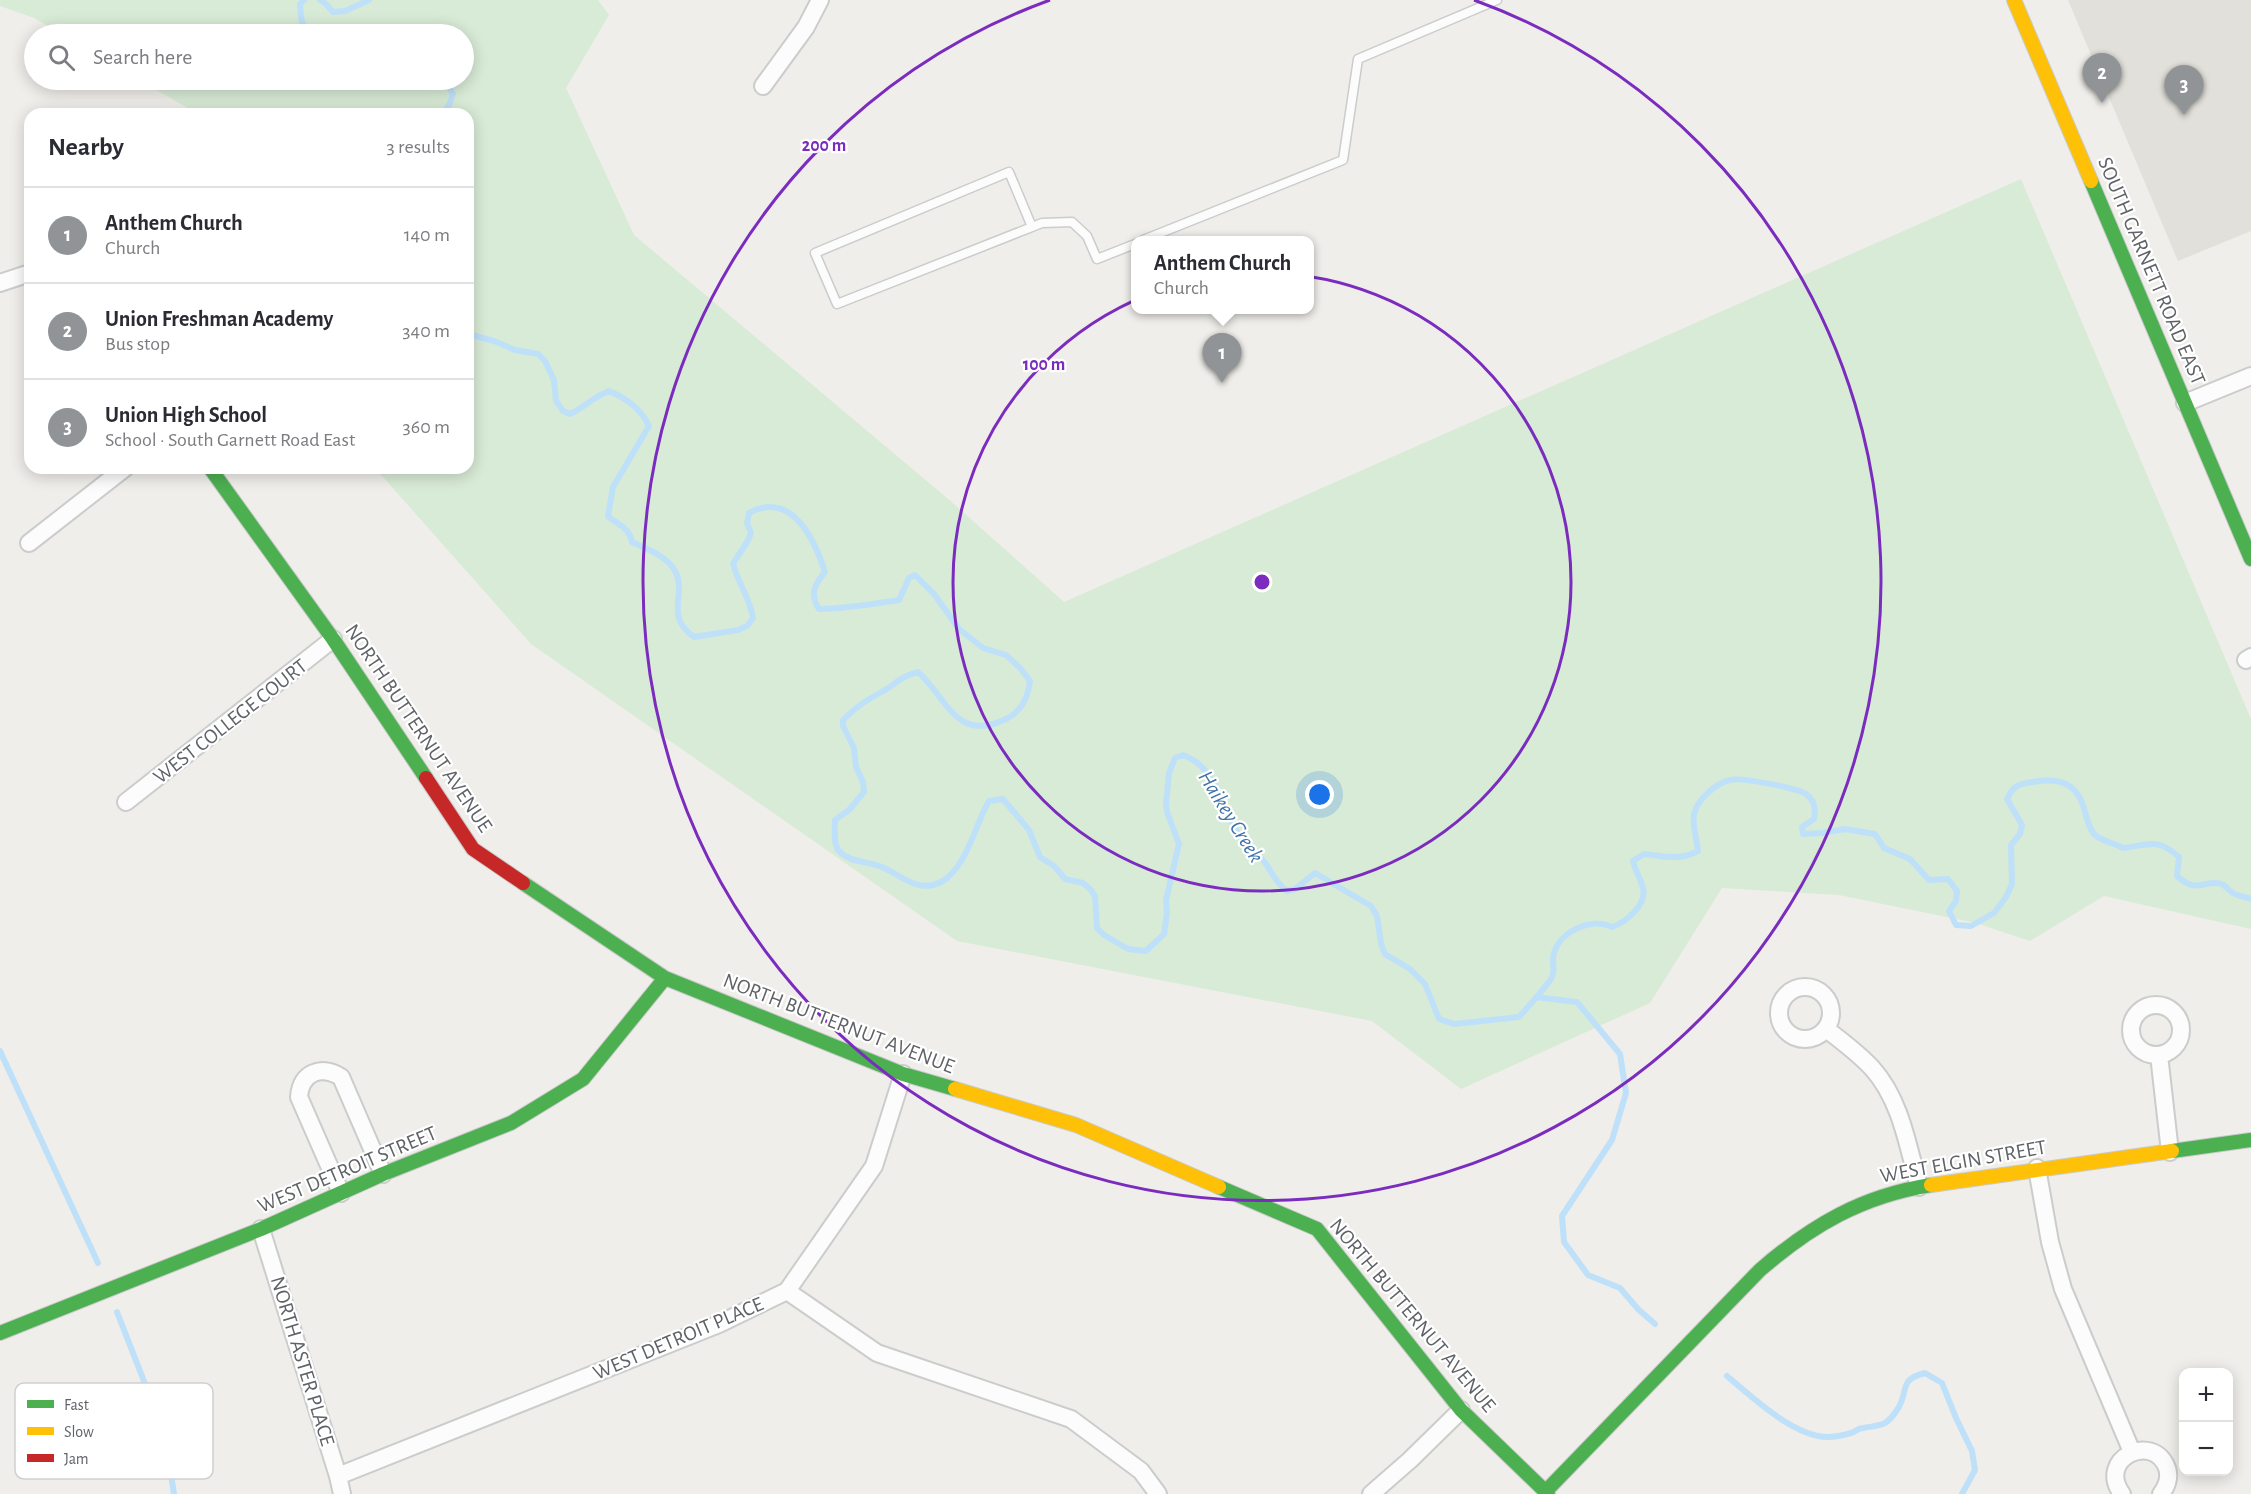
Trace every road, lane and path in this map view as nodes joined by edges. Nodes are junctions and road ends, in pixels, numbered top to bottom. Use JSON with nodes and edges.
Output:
{"nodes":[{"id":1,"x":820,"y":0,"type":"edge"},
{"id":2,"x":1497,"y":0,"type":"edge"},
{"id":3,"x":2014,"y":0,"type":"edge"},
{"id":4,"x":763,"y":86,"type":"dead end"},
{"id":5,"x":1032,"y":227,"type":"junction"},
{"id":6,"x":1153,"y":236,"type":"edge"},
{"id":7,"x":1131,"y":246,"type":"edge"},
{"id":8,"x":24,"y":275,"type":"edge"},
{"id":9,"x":0,"y":283,"type":"edge"},
{"id":10,"x":2251,"y":376,"type":"edge"},
{"id":11,"x":2185,"y":403,"type":"junction"},
{"id":12,"x":117,"y":474,"type":"edge"},
{"id":13,"x":214,"y":474,"type":"edge"},
{"id":14,"x":29,"y":543,"type":"dead end"},
{"id":15,"x":2251,"y":559,"type":"edge"},
{"id":16,"x":333,"y":639,"type":"junction"},
{"id":17,"x":126,"y":802,"type":"dead end"},
{"id":18,"x":665,"y":978,"type":"junction"},
{"id":19,"x":1826,"y":1029,"type":"dead end"},
{"id":20,"x":2159,"y":1055,"type":"dead end"},
{"id":21,"x":903,"y":1074,"type":"junction"},
{"id":22,"x":2251,"y":1140,"type":"edge"},
{"id":23,"x":2170,"y":1152,"type":"junction"},
{"id":24,"x":2037,"y":1168,"type":"junction"},
{"id":25,"x":383,"y":1174,"type":"junction"},
{"id":26,"x":1918,"y":1187,"type":"junction"},
{"id":27,"x":341,"y":1193,"type":"junction"},
{"id":28,"x":261,"y":1229,"type":"junction"},
{"id":29,"x":787,"y":1291,"type":"junction"},
{"id":30,"x":0,"y":1333,"type":"edge"},
{"id":31,"x":1461,"y":1410,"type":"junction"},
{"id":32,"x":2132,"y":1452,"type":"junction"},
{"id":33,"x":338,"y":1476,"type":"junction"},
{"id":34,"x":1546,"y":1493,"type":"edge"},
{"id":35,"x":342,"y":1494,"type":"edge"},
{"id":36,"x":1158,"y":1494,"type":"edge"},
{"id":37,"x":1371,"y":1494,"type":"edge"},
{"id":38,"x":2122,"y":1494,"type":"edge"},
{"id":39,"x":2161,"y":1494,"type":"edge"}],
"edges":[{"from":1,"to":4,"type":"street"},
{"from":2,"to":6,"type":"lane"},
{"from":3,"to":11,"type":"street","name":"SOUTH GARNETT ROAD EAST"},
{"from":5,"to":5,"type":"lane"},
{"from":5,"to":7,"type":"lane"},
{"from":8,"to":9,"type":"street"},
{"from":10,"to":11,"type":"street"},
{"from":11,"to":15,"type":"street","name":"SOUTH GARNETT ROAD EAST"},
{"from":12,"to":14,"type":"street"},
{"from":13,"to":16,"type":"street","name":"NORTH BUTTERNUT AVENUE"},
{"from":16,"to":17,"type":"street","name":"WEST COLLEGE COURT"},
{"from":16,"to":18,"type":"street","name":"NORTH BUTTERNUT AVENUE"},
{"from":18,"to":21,"type":"street","name":"NORTH BUTTERNUT AVENUE"},
{"from":18,"to":25,"type":"street","name":"WEST DETROIT STREET"},
{"from":19,"to":26,"type":"street"},
{"from":20,"to":23,"type":"street"},
{"from":21,"to":29,"type":"street","name":"WEST DETROIT PLACE"},
{"from":21,"to":31,"type":"street","name":"NORTH BUTTERNUT AVENUE"},
{"from":22,"to":23,"type":"street","name":"WEST ELGIN STREET"},
{"from":23,"to":24,"type":"street","name":"WEST ELGIN STREET"},
{"from":24,"to":26,"type":"street","name":"WEST ELGIN STREET"},
{"from":24,"to":32,"type":"street"},
{"from":25,"to":27,"type":"street","name":"WEST DETROIT STREET"},
{"from":25,"to":27,"type":"street"},
{"from":26,"to":34,"type":"street","name":"WEST ELGIN STREET"},
{"from":27,"to":28,"type":"street","name":"WEST DETROIT STREET"},
{"from":28,"to":30,"type":"street","name":"WEST DETROIT STREET"},
{"from":28,"to":33,"type":"street","name":"NORTH ASTER PLACE"},
{"from":29,"to":33,"type":"street","name":"WEST DETROIT PLACE"},
{"from":29,"to":36,"type":"street"},
{"from":31,"to":34,"type":"street","name":"NORTH BUTTERNUT AVENUE"},
{"from":31,"to":37,"type":"street"},
{"from":32,"to":38,"type":"street"},
{"from":32,"to":39,"type":"street"},
{"from":33,"to":35,"type":"street","name":"NORTH ASTER PLACE"}]}
